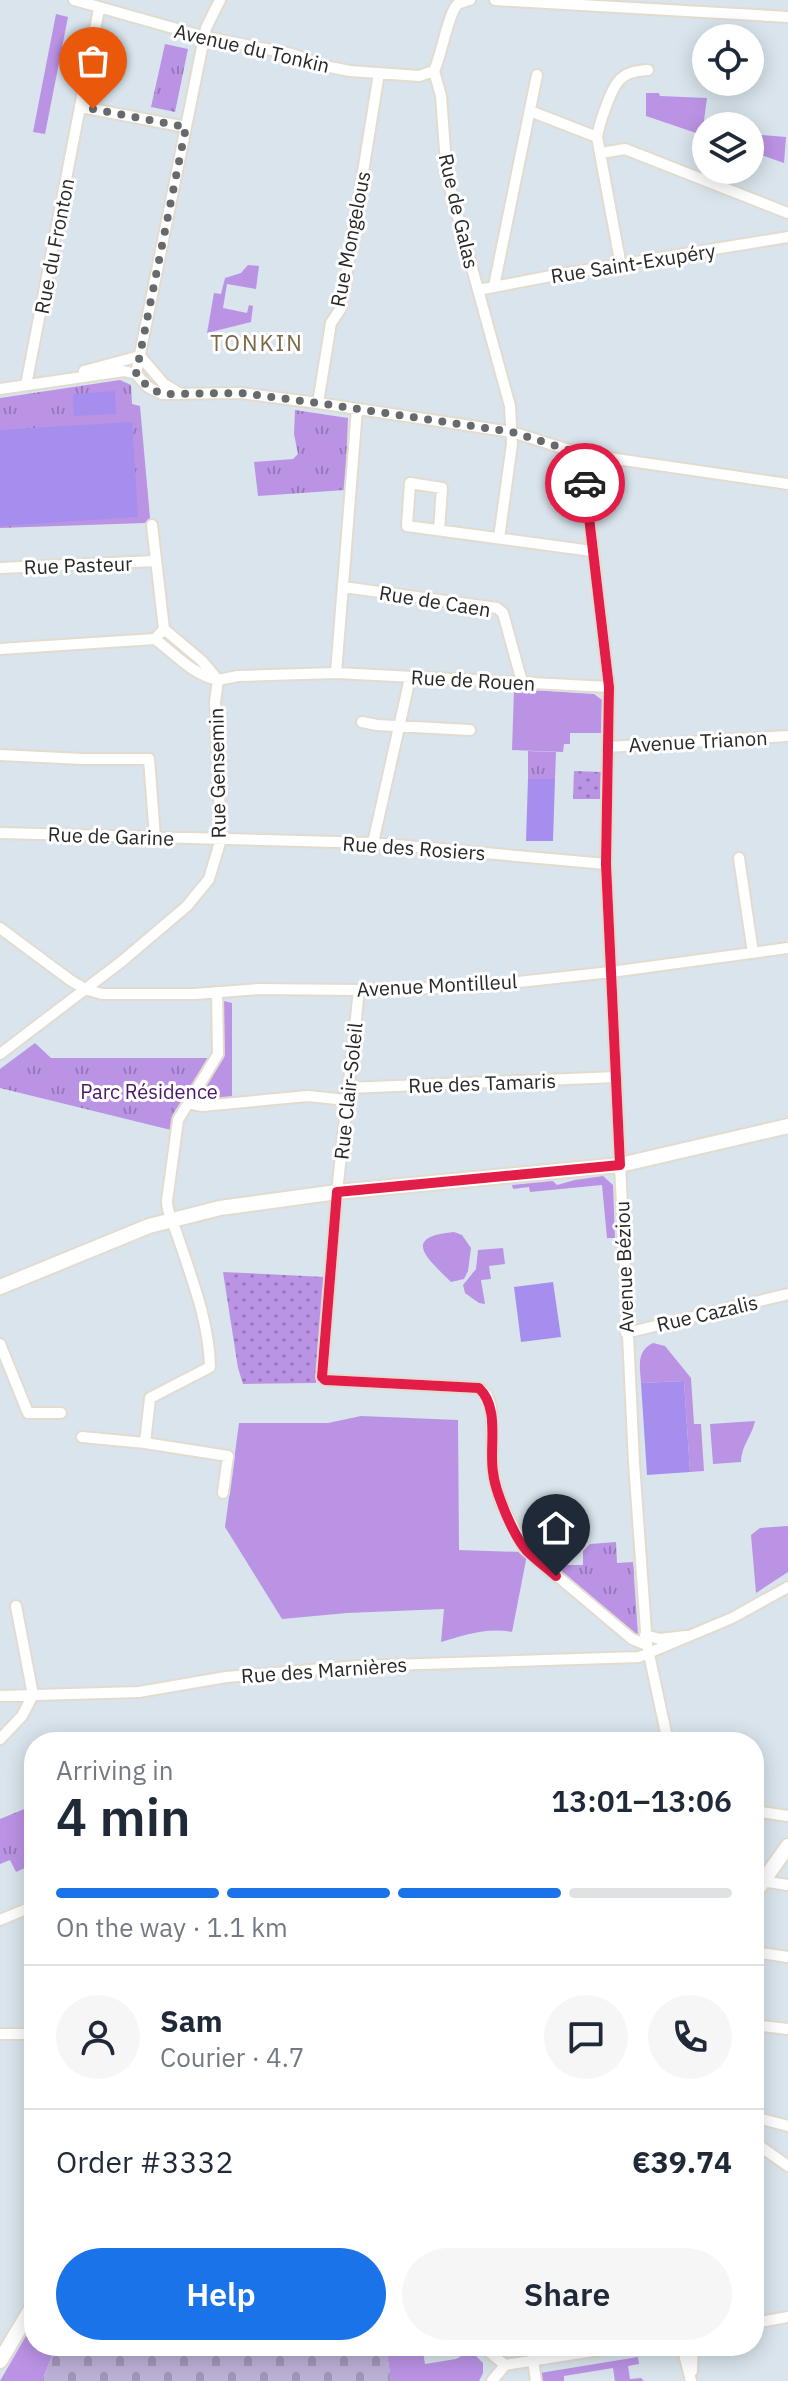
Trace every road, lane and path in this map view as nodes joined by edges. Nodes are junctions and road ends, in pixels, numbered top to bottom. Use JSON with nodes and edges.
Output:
{"nodes":[{"id":1,"x":74,"y":0,"type":"edge"},
{"id":2,"x":220,"y":0,"type":"edge"},
{"id":3,"x":470,"y":0,"type":"edge"},
{"id":4,"x":495,"y":0,"type":"edge"},
{"id":5,"x":569,"y":2,"type":"edge"},
{"id":6,"x":99,"y":9,"type":"junction"},
{"id":7,"x":788,"y":17,"type":"edge"},
{"id":8,"x":205,"y":37,"type":"junction"},
{"id":9,"x":648,"y":70,"type":"dead end"},
{"id":10,"x":434,"y":71,"type":"junction"},
{"id":11,"x":379,"y":73,"type":"junction"},
{"id":12,"x":537,"y":75,"type":"dead end"},
{"id":13,"x":81,"y":107,"type":"junction"},
{"id":14,"x":530,"y":111,"type":"junction"},
{"id":15,"x":186,"y":127,"type":"junction"},
{"id":16,"x":597,"y":137,"type":"junction"},
{"id":17,"x":601,"y":153,"type":"junction"},
{"id":18,"x":788,"y":213,"type":"edge"},
{"id":19,"x":788,"y":237,"type":"edge"},
{"id":20,"x":621,"y":266,"type":"junction"},
{"id":21,"x":494,"y":286,"type":"junction"},
{"id":22,"x":478,"y":290,"type":"junction"},
{"id":23,"x":140,"y":356,"type":"junction"},
{"id":24,"x":136,"y":374,"type":"junction"},
{"id":25,"x":42,"y":382,"type":"junction"},
{"id":26,"x":26,"y":385,"type":"junction"},
{"id":27,"x":0,"y":389,"type":"edge"},
{"id":28,"x":182,"y":395,"type":"junction"},
{"id":29,"x":318,"y":403,"type":"junction"},
{"id":30,"x":357,"y":409,"type":"junction"},
{"id":31,"x":512,"y":432,"type":"junction"},
{"id":32,"x":582,"y":454,"type":"junction"},
{"id":33,"x":788,"y":484,"type":"edge"},
{"id":34,"x":152,"y":525,"type":"dead end"},
{"id":35,"x":439,"y":530,"type":"junction"},
{"id":36,"x":499,"y":538,"type":"junction"},
{"id":37,"x":592,"y":551,"type":"junction"},
{"id":38,"x":156,"y":561,"type":"junction"},
{"id":39,"x":0,"y":568,"type":"edge"},
{"id":40,"x":343,"y":587,"type":"junction"},
{"id":41,"x":164,"y":629,"type":"junction"},
{"id":42,"x":155,"y":639,"type":"junction"},
{"id":43,"x":0,"y":649,"type":"edge"},
{"id":44,"x":336,"y":673,"type":"junction"},
{"id":45,"x":410,"y":678,"type":"junction"},
{"id":46,"x":218,"y":680,"type":"junction"},
{"id":47,"x":522,"y":682,"type":"junction"},
{"id":48,"x":609,"y":687,"type":"junction"},
{"id":49,"x":362,"y":722,"type":"dead end"},
{"id":50,"x":401,"y":727,"type":"junction"},
{"id":51,"x":470,"y":730,"type":"dead end"},
{"id":52,"x":788,"y":736,"type":"edge"},
{"id":53,"x":608,"y":747,"type":"junction"},
{"id":54,"x":0,"y":755,"type":"edge"},
{"id":55,"x":0,"y":833,"type":"edge"},
{"id":56,"x":155,"y":837,"type":"junction"},
{"id":57,"x":221,"y":839,"type":"junction"},
{"id":58,"x":373,"y":843,"type":"junction"},
{"id":59,"x":739,"y":858,"type":"dead end"},
{"id":60,"x":606,"y":864,"type":"junction"},
{"id":61,"x":0,"y":928,"type":"edge"},
{"id":62,"x":788,"y":948,"type":"edge"},
{"id":63,"x":753,"y":953,"type":"junction"},
{"id":64,"x":611,"y":972,"type":"junction"},
{"id":65,"x":85,"y":989,"type":"junction"},
{"id":66,"x":359,"y":990,"type":"junction"},
{"id":67,"x":217,"y":992,"type":"junction"},
{"id":68,"x":0,"y":1054,"type":"edge"},
{"id":69,"x":616,"y":1077,"type":"junction"},
{"id":70,"x":348,"y":1088,"type":"junction"},
{"id":71,"x":346,"y":1100,"type":"junction"},
{"id":72,"x":188,"y":1103,"type":"junction"},
{"id":73,"x":788,"y":1126,"type":"edge"},
{"id":74,"x":620,"y":1165,"type":"junction"},
{"id":75,"x":337,"y":1192,"type":"junction"},
{"id":76,"x":171,"y":1219,"type":"junction"},
{"id":77,"x":0,"y":1287,"type":"edge"},
{"id":78,"x":788,"y":1294,"type":"edge"},
{"id":79,"x":626,"y":1333,"type":"junction"},
{"id":80,"x":0,"y":1344,"type":"edge"},
{"id":81,"x":61,"y":1413,"type":"dead end"},
{"id":82,"x":82,"y":1437,"type":"dead end"},
{"id":83,"x":145,"y":1443,"type":"junction"},
{"id":84,"x":223,"y":1493,"type":"dead end"},
{"id":85,"x":788,"y":1587,"type":"edge"},
{"id":86,"x":16,"y":1606,"type":"dead end"},
{"id":87,"x":695,"y":1634,"type":"junction"},
{"id":88,"x":647,"y":1645,"type":"junction"},
{"id":89,"x":33,"y":1695,"type":"junction"},
{"id":90,"x":0,"y":1696,"type":"edge"},
{"id":91,"x":666,"y":1732,"type":"edge"},
{"id":92,"x":0,"y":1739,"type":"edge"},
{"id":93,"x":764,"y":1812,"type":"edge"},
{"id":94,"x":788,"y":1816,"type":"edge"},
{"id":95,"x":788,"y":1846,"type":"edge"},
{"id":96,"x":764,"y":1876,"type":"edge"},
{"id":97,"x":764,"y":1885,"type":"edge"},
{"id":98,"x":788,"y":1885,"type":"edge"},
{"id":99,"x":24,"y":1910,"type":"edge"},
{"id":100,"x":0,"y":1920,"type":"edge"},
{"id":101,"x":764,"y":1953,"type":"edge"},
{"id":102,"x":788,"y":1957,"type":"edge"},
{"id":103,"x":764,"y":2026,"type":"edge"},
{"id":104,"x":788,"y":2029,"type":"edge"},
{"id":105,"x":0,"y":2034,"type":"edge"},
{"id":106,"x":24,"y":2034,"type":"edge"},
{"id":107,"x":764,"y":2120,"type":"edge"},
{"id":108,"x":788,"y":2126,"type":"edge"},
{"id":109,"x":764,"y":2149,"type":"edge"},
{"id":110,"x":788,"y":2166,"type":"edge"},
{"id":111,"x":788,"y":2317,"type":"edge"},
{"id":112,"x":24,"y":2321,"type":"edge"},
{"id":113,"x":764,"y":2321,"type":"edge"},
{"id":114,"x":494,"y":2356,"type":"edge"},
{"id":115,"x":554,"y":2356,"type":"edge"},
{"id":116,"x":685,"y":2356,"type":"edge"},
{"id":117,"x":693,"y":2356,"type":"edge"},
{"id":118,"x":533,"y":2360,"type":"junction"},
{"id":119,"x":0,"y":2361,"type":"edge"},
{"id":120,"x":505,"y":2365,"type":"junction"},
{"id":121,"x":492,"y":2381,"type":"edge"},
{"id":122,"x":536,"y":2381,"type":"edge"},
{"id":123,"x":692,"y":2381,"type":"edge"}],
"edges":[{"from":1,"to":6,"type":"street","name":"Avenue du Tonkin"},
{"from":2,"to":8,"type":"street"},
{"from":3,"to":10,"type":"street","name":"Rue de Galas"},
{"from":4,"to":5,"type":"street"},
{"from":5,"to":7,"type":"street"},
{"from":6,"to":8,"type":"street","name":"Avenue du Tonkin"},
{"from":6,"to":13,"type":"street","name":"Rue du Fronton"},
{"from":8,"to":11,"type":"street","name":"Avenue du Tonkin"},
{"from":8,"to":15,"type":"street"},
{"from":9,"to":16,"type":"street"},
{"from":10,"to":11,"type":"street","name":"Avenue du Tonkin"},
{"from":10,"to":22,"type":"street","name":"Rue de Galas"},
{"from":11,"to":29,"type":"street","name":"Rue Mongelous"},
{"from":12,"to":14,"type":"street"},
{"from":13,"to":15,"type":"street"},
{"from":13,"to":26,"type":"street","name":"Rue du Fronton"},
{"from":14,"to":16,"type":"street"},
{"from":14,"to":21,"type":"street"},
{"from":15,"to":23,"type":"street"},
{"from":16,"to":17,"type":"street"},
{"from":17,"to":18,"type":"street"},
{"from":17,"to":20,"type":"street"},
{"from":19,"to":20,"type":"street","name":"Rue Saint-Exupéry"},
{"from":20,"to":21,"type":"street","name":"Rue Saint-Exupéry"},
{"from":21,"to":22,"type":"street","name":"Rue Saint-Exupéry"},
{"from":22,"to":31,"type":"street","name":"Rue de Galas"},
{"from":23,"to":24,"type":"street"},
{"from":23,"to":25,"type":"street"},
{"from":23,"to":28,"type":"street"},
{"from":24,"to":25,"type":"street"},
{"from":24,"to":28,"type":"street"},
{"from":25,"to":26,"type":"street"},
{"from":26,"to":27,"type":"street"},
{"from":28,"to":29,"type":"street"},
{"from":29,"to":30,"type":"street"},
{"from":30,"to":31,"type":"street"},
{"from":30,"to":40,"type":"street"},
{"from":31,"to":32,"type":"street"},
{"from":31,"to":36,"type":"street","name":"Rue de Galas"},
{"from":32,"to":33,"type":"street"},
{"from":32,"to":37,"type":"street","name":"Avenue Béziou"},
{"from":34,"to":38,"type":"street","name":"Rue Pasteur"},
{"from":35,"to":35,"type":"street"},
{"from":35,"to":36,"type":"street"},
{"from":36,"to":37,"type":"street"},
{"from":37,"to":48,"type":"street","name":"Avenue Béziou"},
{"from":38,"to":39,"type":"street","name":"Rue Pasteur"},
{"from":38,"to":41,"type":"street","name":"Rue Pasteur"},
{"from":40,"to":44,"type":"street"},
{"from":40,"to":47,"type":"street","name":"Rue de Caen"},
{"from":41,"to":42,"type":"street"},
{"from":41,"to":46,"type":"street"},
{"from":42,"to":43,"type":"street"},
{"from":42,"to":46,"type":"street"},
{"from":44,"to":45,"type":"street","name":"Rue de Rouen"},
{"from":44,"to":46,"type":"street","name":"Rue Gensemin"},
{"from":45,"to":47,"type":"street","name":"Rue de Rouen"},
{"from":45,"to":50,"type":"street"},
{"from":46,"to":57,"type":"street","name":"Rue Gensemin"},
{"from":47,"to":48,"type":"street","name":"Rue de Rouen"},
{"from":48,"to":53,"type":"street","name":"Avenue Béziou"},
{"from":49,"to":50,"type":"street"},
{"from":50,"to":51,"type":"street"},
{"from":50,"to":58,"type":"street"},
{"from":52,"to":53,"type":"street","name":"Avenue Trianon"},
{"from":53,"to":60,"type":"street","name":"Avenue Béziou"},
{"from":54,"to":56,"type":"street"},
{"from":55,"to":56,"type":"street","name":"Rue de Garine"},
{"from":56,"to":57,"type":"street","name":"Rue de Garine"},
{"from":57,"to":58,"type":"street","name":"Rue des Rosiers"},
{"from":57,"to":65,"type":"street","name":"Rue Gensemin"},
{"from":58,"to":60,"type":"street","name":"Rue des Rosiers"},
{"from":59,"to":63,"type":"street"},
{"from":60,"to":64,"type":"street","name":"Avenue Béziou"},
{"from":61,"to":65,"type":"street"},
{"from":62,"to":63,"type":"street","name":"Avenue Montilleul"},
{"from":63,"to":64,"type":"street","name":"Avenue Montilleul"},
{"from":64,"to":66,"type":"street","name":"Avenue Montilleul"},
{"from":64,"to":69,"type":"street","name":"Avenue Béziou"},
{"from":65,"to":67,"type":"street","name":"Avenue Montilleul"},
{"from":65,"to":68,"type":"street","name":"Rue Gensemin"},
{"from":66,"to":67,"type":"street","name":"Avenue Montilleul"},
{"from":66,"to":70,"type":"street","name":"Rue Clair-Soleil"},
{"from":67,"to":72,"type":"street"},
{"from":69,"to":70,"type":"street","name":"Rue des Tamaris"},
{"from":69,"to":74,"type":"street","name":"Avenue Béziou"},
{"from":70,"to":71,"type":"street","name":"Rue Clair-Soleil"},
{"from":71,"to":72,"type":"street"},
{"from":71,"to":75,"type":"street","name":"Rue Clair-Soleil"},
{"from":72,"to":76,"type":"street"},
{"from":73,"to":74,"type":"street"},
{"from":74,"to":75,"type":"street"},
{"from":74,"to":79,"type":"street","name":"Avenue Béziou"},
{"from":75,"to":76,"type":"street"},
{"from":75,"to":88,"type":"street","name":"Rue Clair-Soleil"},
{"from":76,"to":77,"type":"street"},
{"from":76,"to":83,"type":"street"},
{"from":78,"to":79,"type":"street","name":"Rue Cazalis"},
{"from":79,"to":88,"type":"street","name":"Avenue Béziou"},
{"from":80,"to":81,"type":"street"},
{"from":82,"to":83,"type":"street"},
{"from":83,"to":84,"type":"street"},
{"from":85,"to":87,"type":"street"},
{"from":86,"to":89,"type":"street"},
{"from":87,"to":88,"type":"street"},
{"from":87,"to":88,"type":"street","name":"Rue des Marnières"},
{"from":88,"to":89,"type":"street","name":"Rue des Marnières"},
{"from":88,"to":91,"type":"street","name":"Avenue Béziou"},
{"from":89,"to":90,"type":"street","name":"Rue des Marnières"},
{"from":89,"to":92,"type":"street"},
{"from":93,"to":94,"type":"street"},
{"from":95,"to":96,"type":"street"},
{"from":97,"to":98,"type":"street"},
{"from":99,"to":100,"type":"street"},
{"from":101,"to":102,"type":"street"},
{"from":103,"to":104,"type":"street"},
{"from":105,"to":106,"type":"street"},
{"from":107,"to":108,"type":"street"},
{"from":109,"to":110,"type":"street"},
{"from":111,"to":113,"type":"street"},
{"from":112,"to":119,"type":"street"},
{"from":114,"to":120,"type":"street"},
{"from":115,"to":118,"type":"street"},
{"from":116,"to":123,"type":"street"},
{"from":117,"to":123,"type":"street"},
{"from":118,"to":120,"type":"street"},
{"from":118,"to":122,"type":"street"},
{"from":120,"to":121,"type":"street"}]}
